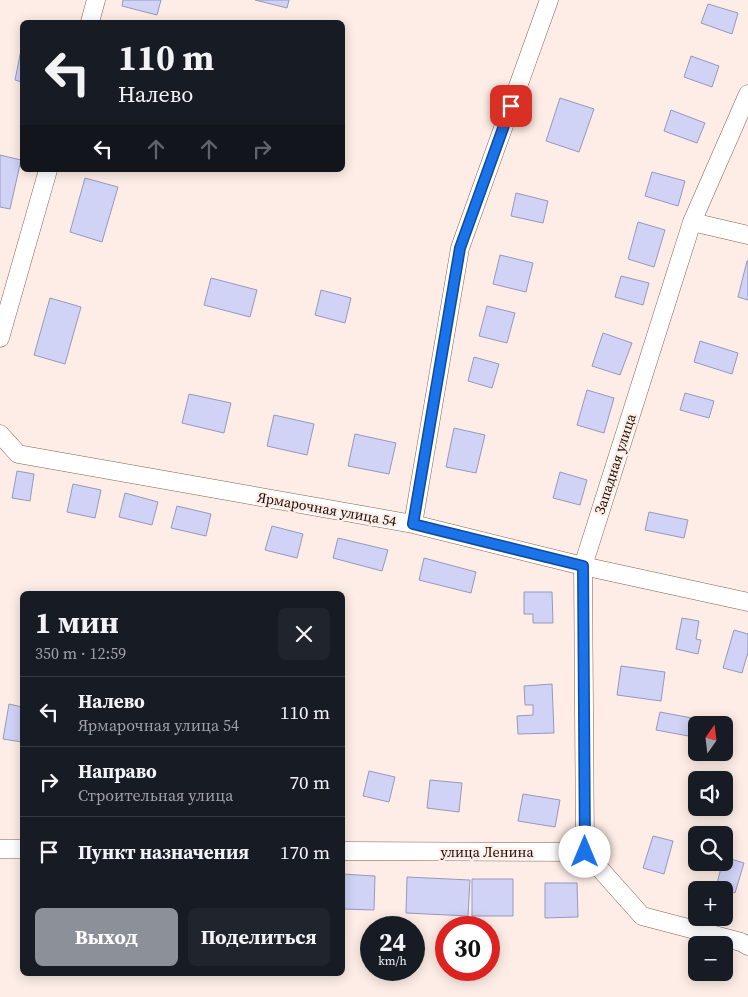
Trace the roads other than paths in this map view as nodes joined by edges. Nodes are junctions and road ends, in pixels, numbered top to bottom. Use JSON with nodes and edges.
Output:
{"nodes":[{"id":1,"x":96,"y":0,"type":"edge"},
{"id":2,"x":549,"y":0,"type":"edge"},
{"id":3,"x":91,"y":20,"type":"edge"},
{"id":4,"x":748,"y":94,"type":"edge"},
{"id":5,"x":47,"y":172,"type":"edge"},
{"id":6,"x":692,"y":222,"type":"junction"},
{"id":7,"x":748,"y":235,"type":"edge"},
{"id":8,"x":0,"y":338,"type":"edge"},
{"id":9,"x":0,"y":434,"type":"edge"},
{"id":10,"x":413,"y":524,"type":"junction"},
{"id":11,"x":583,"y":566,"type":"junction"},
{"id":12,"x":748,"y":602,"type":"edge"},
{"id":13,"x":0,"y":849,"type":"edge"},
{"id":14,"x":20,"y":849,"type":"edge"},
{"id":15,"x":345,"y":851,"type":"edge"},
{"id":16,"x":585,"y":852,"type":"junction"},
{"id":17,"x":748,"y":946,"type":"edge"}],
"edges":[{"from":1,"to":3,"type":"street"},
{"from":2,"to":10,"type":"street"},
{"from":4,"to":6,"type":"street","name":"Западная улица"},
{"from":5,"to":8,"type":"street"},
{"from":6,"to":7,"type":"street"},
{"from":6,"to":11,"type":"street","name":"Западная улица"},
{"from":9,"to":10,"type":"street","name":"Ярмарочная улица 54"},
{"from":10,"to":11,"type":"street","name":"Ярмарочная улица 54"},
{"from":11,"to":12,"type":"street","name":"Ярмарочная улица 54"},
{"from":11,"to":16,"type":"street","name":"Западная улица"},
{"from":13,"to":14,"type":"street"},
{"from":15,"to":16,"type":"street","name":"улица Ленина"},
{"from":16,"to":17,"type":"street"}]}
